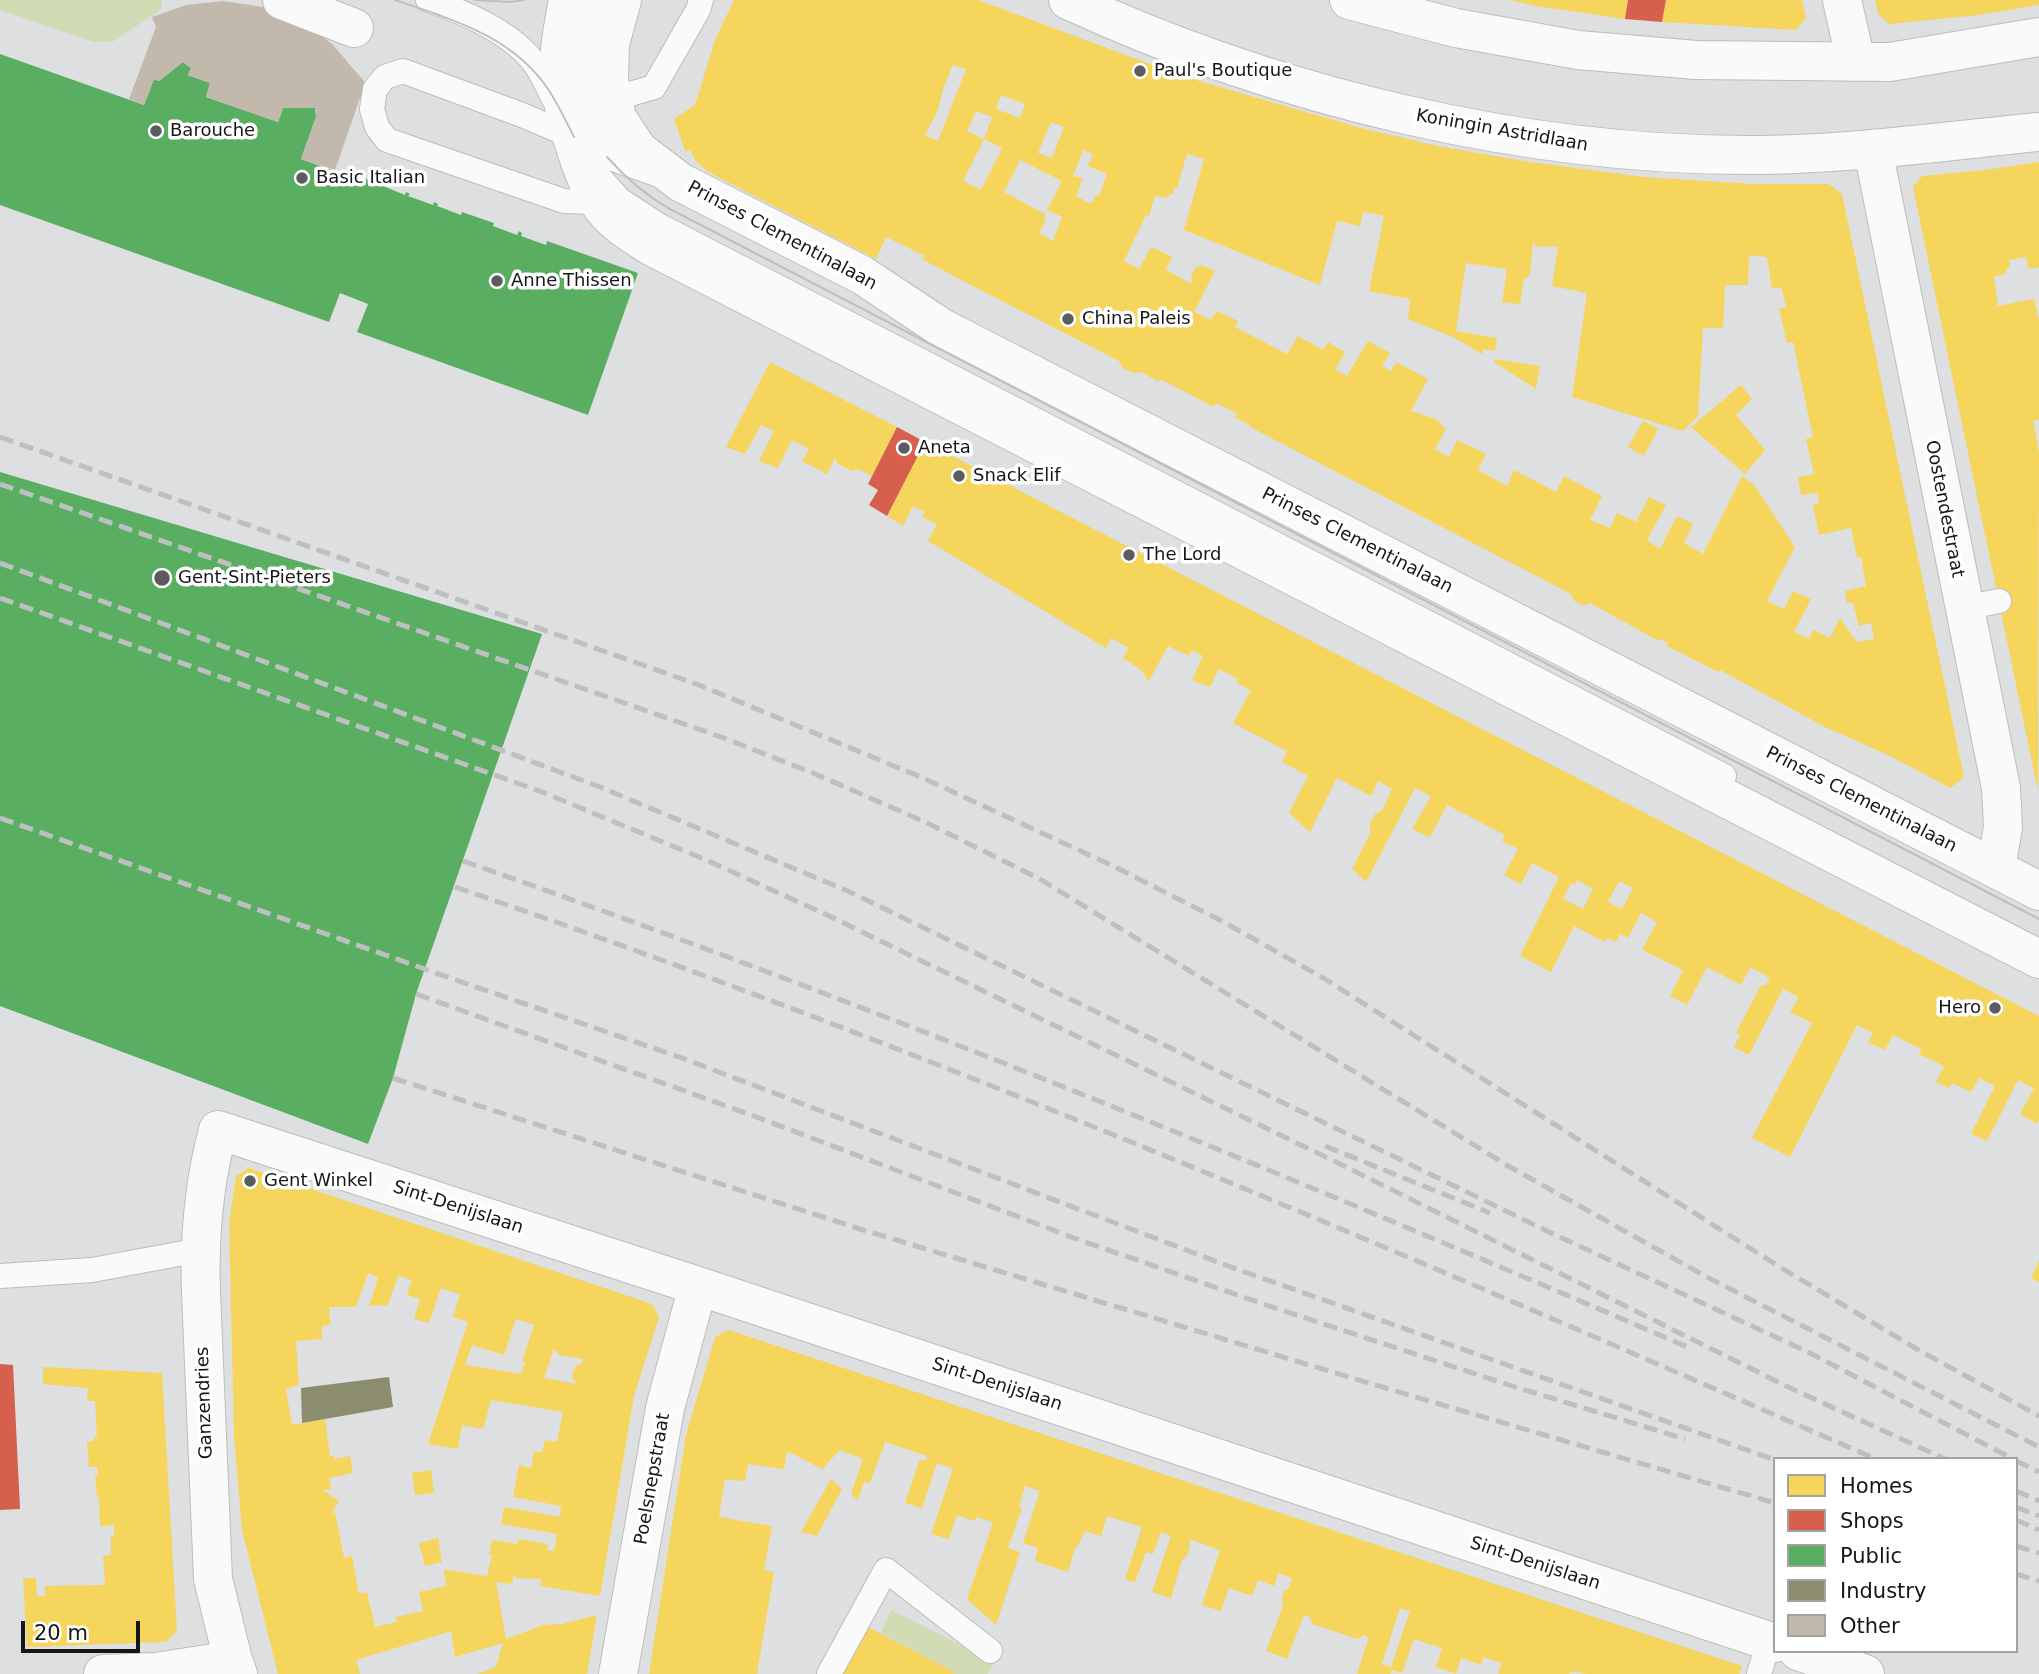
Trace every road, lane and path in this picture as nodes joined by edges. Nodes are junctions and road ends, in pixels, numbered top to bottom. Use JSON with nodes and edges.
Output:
{"nodes":[{"id":1,"x":282,"y":0,"type":"edge"},
{"id":2,"x":428,"y":0,"type":"edge"},
{"id":3,"x":568,"y":0,"type":"edge"},
{"id":4,"x":598,"y":0,"type":"edge"},
{"id":5,"x":622,"y":0,"type":"edge"},
{"id":6,"x":701,"y":0,"type":"edge"},
{"id":7,"x":1068,"y":0,"type":"edge"},
{"id":8,"x":1349,"y":0,"type":"edge"},
{"id":9,"x":1842,"y":0,"type":"edge"},
{"id":10,"x":354,"y":28,"type":"dead end"},
{"id":11,"x":2039,"y":37,"type":"edge"},
{"id":12,"x":1856,"y":62,"type":"junction"},
{"id":13,"x":613,"y":99,"type":"junction"},
{"id":14,"x":2039,"y":132,"type":"edge"},
{"id":15,"x":574,"y":137,"type":"junction"},
{"id":16,"x":1873,"y":150,"type":"junction"},
{"id":17,"x":607,"y":157,"type":"junction"},
{"id":18,"x":680,"y":182,"type":"junction"},
{"id":19,"x":598,"y":202,"type":"junction"},
{"id":20,"x":1996,"y":869,"type":"junction"},
{"id":21,"x":2039,"y":891,"type":"edge"},
{"id":22,"x":2039,"y":939,"type":"edge"},
{"id":23,"x":2039,"y":959,"type":"edge"},
{"id":24,"x":218,"y":1130,"type":"joint"},
{"id":25,"x":200,"y":1250,"type":"junction"},
{"id":26,"x":0,"y":1276,"type":"edge"},
{"id":27,"x":698,"y":1286,"type":"junction"},
{"id":28,"x":990,"y":1651,"type":"dead end"},
{"id":29,"x":1773,"y":1652,"type":"edge"},
{"id":30,"x":1775,"y":1653,"type":"edge"},
{"id":31,"x":236,"y":1667,"type":"edge"},
{"id":32,"x":103,"y":1674,"type":"edge"},
{"id":33,"x":618,"y":1674,"type":"edge"},
{"id":34,"x":829,"y":1674,"type":"edge"},
{"id":35,"x":1865,"y":1674,"type":"edge"}],
"edges":[{"from":1,"to":10,"type":"street"},
{"from":2,"to":15,"type":"lane"},
{"from":3,"to":15,"type":"street"},
{"from":4,"to":17,"type":"lane"},
{"from":5,"to":13,"type":"street","name":"Prinses Clementinalaan"},
{"from":6,"to":13,"type":"lane"},
{"from":7,"to":16,"type":"street","name":"Koningin Astridlaan"},
{"from":8,"to":12,"type":"street"},
{"from":9,"to":12,"type":"street"},
{"from":11,"to":12,"type":"street"},
{"from":13,"to":18,"type":"street","name":"Prinses Clementinalaan"},
{"from":14,"to":16,"type":"street","name":"Koningin Astridlaan"},
{"from":15,"to":17,"type":"lane"},
{"from":15,"to":19,"type":"street"},
{"from":15,"to":19,"type":"lane"},
{"from":15,"to":22,"type":"lane"},
{"from":16,"to":20,"type":"street","name":"Oostendestraat"},
{"from":17,"to":18,"type":"lane"},
{"from":18,"to":20,"type":"street","name":"Prinses Clementinalaan"},
{"from":19,"to":23,"type":"street"},
{"from":20,"to":21,"type":"street","name":"Prinses Clementinalaan"},
{"from":24,"to":25,"type":"street","name":"Ganzendries"},
{"from":24,"to":27,"type":"street","name":"Sint-Denijslaan"},
{"from":25,"to":26,"type":"lane"},
{"from":25,"to":31,"type":"street","name":"Ganzendries"},
{"from":27,"to":29,"type":"street","name":"Sint-Denijslaan"},
{"from":27,"to":33,"type":"street","name":"Poelsnepstraat"},
{"from":28,"to":34,"type":"lane"},
{"from":30,"to":35,"type":"street","name":"Sint-Denijslaan"},
{"from":31,"to":32,"type":"street"}]}
